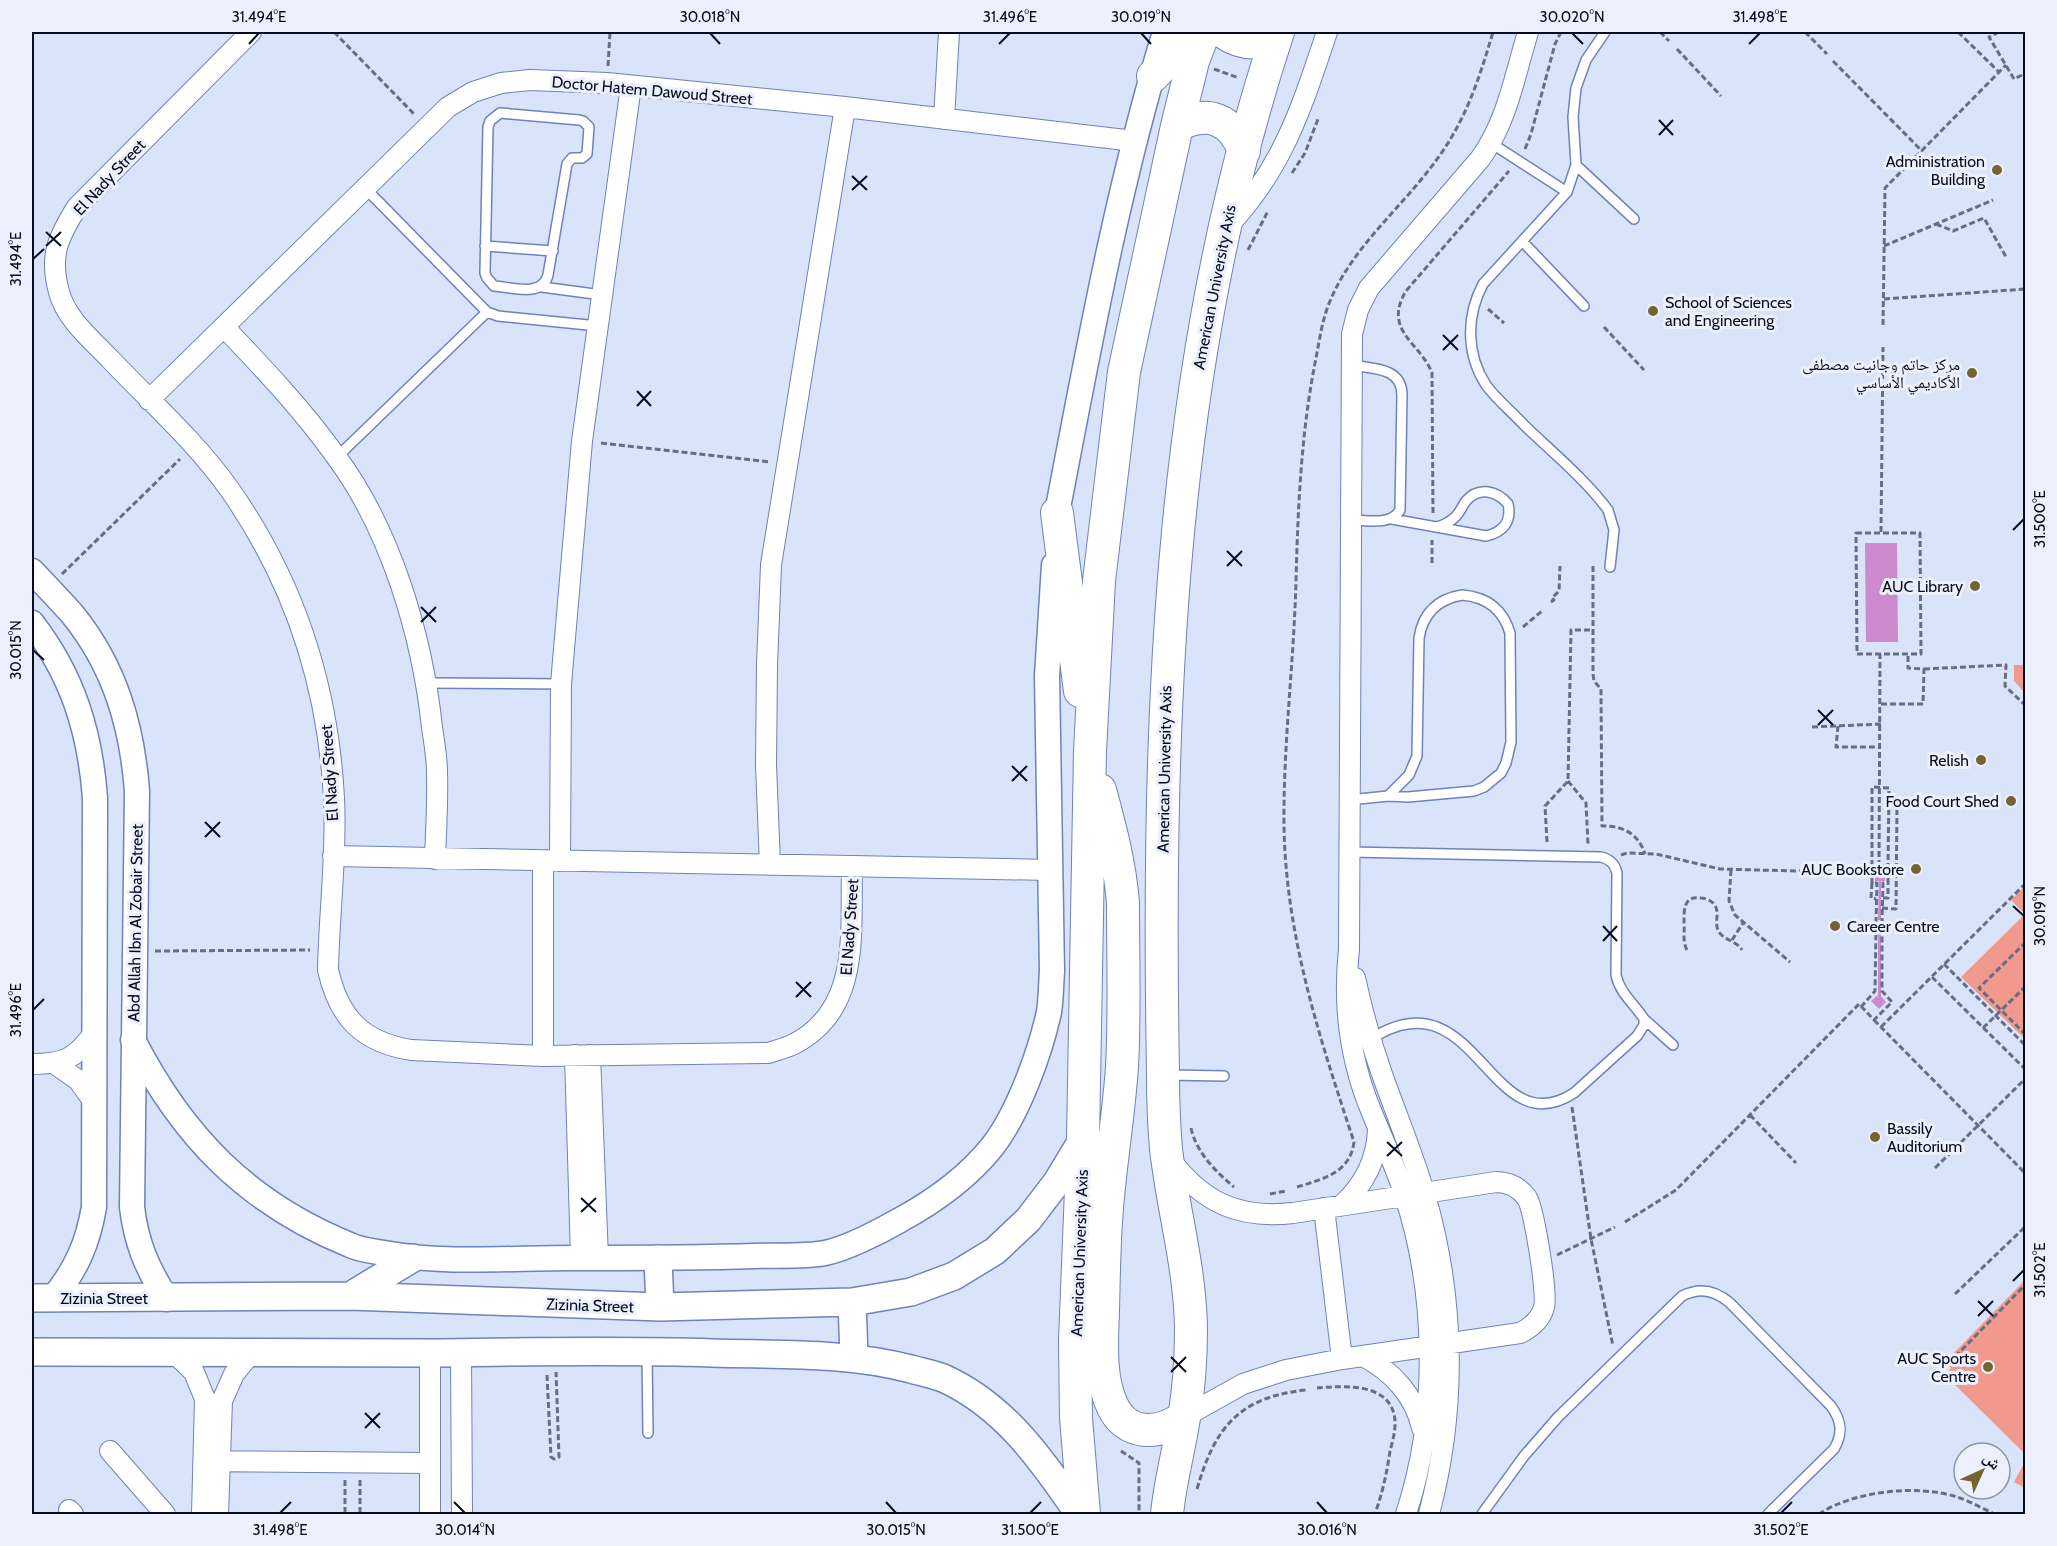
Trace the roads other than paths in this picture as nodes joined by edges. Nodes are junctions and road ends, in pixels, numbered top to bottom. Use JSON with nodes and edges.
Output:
{"nodes":[{"id":1,"x":251,"y":32,"type":"edge"},
{"id":2,"x":949,"y":32,"type":"edge"},
{"id":3,"x":1204,"y":32,"type":"edge"},
{"id":4,"x":1223,"y":32,"type":"edge"},
{"id":5,"x":1327,"y":32,"type":"edge"},
{"id":6,"x":1528,"y":32,"type":"edge"},
{"id":7,"x":1605,"y":32,"type":"edge"},
{"id":8,"x":1163,"y":35,"type":"edge"},
{"id":9,"x":1277,"y":35,"type":"edge"},
{"id":10,"x":1193,"y":46,"type":"edge"},
{"id":11,"x":1152,"y":76,"type":"junction"},
{"id":12,"x":632,"y":86,"type":"junction"},
{"id":13,"x":845,"y":107,"type":"junction"},
{"id":14,"x":944,"y":119,"type":"junction"},
{"id":15,"x":1177,"y":126,"type":"junction"},
{"id":16,"x":1134,"y":141,"type":"junction"},
{"id":17,"x":1491,"y":143,"type":"junction"},
{"id":18,"x":1244,"y":151,"type":"junction"},
{"id":19,"x":1576,"y":165,"type":"junction"},
{"id":20,"x":364,"y":188,"type":"junction"},
{"id":21,"x":1567,"y":192,"type":"junction"},
{"id":22,"x":1634,"y":219,"type":"dead end"},
{"id":23,"x":1223,"y":231,"type":"junction"},
{"id":24,"x":1522,"y":241,"type":"junction"},
{"id":25,"x":485,"y":246,"type":"junction"},
{"id":26,"x":553,"y":251,"type":"junction"},
{"id":27,"x":542,"y":287,"type":"junction"},
{"id":28,"x":602,"y":295,"type":"junction"},
{"id":29,"x":1584,"y":306,"type":"dead end"},
{"id":30,"x":487,"y":312,"type":"junction"},
{"id":31,"x":598,"y":326,"type":"junction"},
{"id":32,"x":225,"y":328,"type":"junction"},
{"id":33,"x":1352,"y":365,"type":"junction"},
{"id":34,"x":149,"y":400,"type":"junction"},
{"id":35,"x":337,"y":457,"type":"junction"},
{"id":36,"x":1057,"y":513,"type":"junction"},
{"id":37,"x":1392,"y":519,"type":"junction"},
{"id":38,"x":1352,"y":520,"type":"junction"},
{"id":39,"x":1435,"y":526,"type":"junction"},
{"id":40,"x":1610,"y":567,"type":"dead end"},
{"id":41,"x":40,"y":580,"type":"edge"},
{"id":42,"x":32,"y":623,"type":"edge"},
{"id":43,"x":428,"y":683,"type":"junction"},
{"id":44,"x":561,"y":684,"type":"junction"},
{"id":45,"x":1090,"y":751,"type":"junction"},
{"id":46,"x":1388,"y":796,"type":"junction"},
{"id":47,"x":1349,"y":800,"type":"junction"},
{"id":48,"x":1349,"y":852,"type":"junction"},
{"id":49,"x":333,"y":856,"type":"junction"},
{"id":50,"x":435,"y":859,"type":"junction"},
{"id":51,"x":551,"y":861,"type":"junction"},
{"id":52,"x":770,"y":865,"type":"junction"},
{"id":53,"x":852,"y":867,"type":"junction"},
{"id":54,"x":1050,"y":870,"type":"junction"},
{"id":55,"x":1349,"y":949,"type":"junction"},
{"id":56,"x":1644,"y":1019,"type":"junction"},
{"id":57,"x":94,"y":1033,"type":"junction"},
{"id":58,"x":1370,"y":1039,"type":"junction"},
{"id":59,"x":133,"y":1040,"type":"junction"},
{"id":60,"x":1673,"y":1045,"type":"dead end"},
{"id":61,"x":583,"y":1055,"type":"junction"},
{"id":62,"x":543,"y":1056,"type":"junction"},
{"id":63,"x":32,"y":1064,"type":"edge"},
{"id":64,"x":55,"y":1064,"type":"junction"},
{"id":65,"x":1163,"y":1075,"type":"junction"},
{"id":66,"x":1224,"y":1076,"type":"dead end"},
{"id":67,"x":94,"y":1102,"type":"junction"},
{"id":68,"x":1378,"y":1126,"type":"junction"},
{"id":69,"x":1083,"y":1139,"type":"junction"},
{"id":70,"x":1167,"y":1155,"type":"junction"},
{"id":71,"x":94,"y":1158,"type":"junction"},
{"id":72,"x":132,"y":1160,"type":"junction"},
{"id":73,"x":1415,"y":1194,"type":"junction"},
{"id":74,"x":1333,"y":1207,"type":"junction"},
{"id":75,"x":413,"y":1258,"type":"junction"},
{"id":76,"x":589,"y":1258,"type":"junction"},
{"id":77,"x":658,"y":1260,"type":"junction"},
{"id":78,"x":350,"y":1296,"type":"junction"},
{"id":79,"x":42,"y":1298,"type":"edge"},
{"id":80,"x":167,"y":1299,"type":"junction"},
{"id":81,"x":852,"y":1302,"type":"junction"},
{"id":82,"x":660,"y":1307,"type":"junction"},
{"id":83,"x":1449,"y":1344,"type":"junction"},
{"id":84,"x":1429,"y":1347,"type":"junction"},
{"id":85,"x":647,"y":1351,"type":"junction"},
{"id":86,"x":32,"y":1352,"type":"edge"},
{"id":87,"x":461,"y":1352,"type":"junction"},
{"id":88,"x":174,"y":1353,"type":"junction"},
{"id":89,"x":251,"y":1353,"type":"junction"},
{"id":90,"x":430,"y":1353,"type":"junction"},
{"id":91,"x":1363,"y":1356,"type":"junction"},
{"id":92,"x":854,"y":1358,"type":"junction"},
{"id":93,"x":1342,"y":1359,"type":"junction"},
{"id":94,"x":1184,"y":1417,"type":"junction"},
{"id":95,"x":648,"y":1432,"type":"dead end"},
{"id":96,"x":1423,"y":1434,"type":"junction"},
{"id":97,"x":110,"y":1451,"type":"dead end"},
{"id":98,"x":212,"y":1461,"type":"junction"},
{"id":99,"x":430,"y":1463,"type":"junction"},
{"id":100,"x":462,"y":1506,"type":"edge"},
{"id":101,"x":165,"y":1515,"type":"edge"},
{"id":102,"x":202,"y":1515,"type":"edge"},
{"id":103,"x":218,"y":1515,"type":"edge"},
{"id":104,"x":430,"y":1515,"type":"edge"},
{"id":105,"x":475,"y":1515,"type":"edge"},
{"id":106,"x":1079,"y":1515,"type":"edge"},
{"id":107,"x":1084,"y":1515,"type":"edge"},
{"id":108,"x":1167,"y":1515,"type":"edge"},
{"id":109,"x":1406,"y":1515,"type":"edge"},
{"id":110,"x":1429,"y":1515,"type":"edge"},
{"id":111,"x":1482,"y":1515,"type":"edge"},
{"id":112,"x":1768,"y":1515,"type":"edge"}],
"edges":[{"from":1,"to":34,"type":"street","name":"El Nady Street"},
{"from":2,"to":14,"type":"street"},
{"from":3,"to":10,"type":"main road","name":"American University Axis"},
{"from":4,"to":9,"type":"main road"},
{"from":5,"to":23,"type":"street"},
{"from":6,"to":17,"type":"street"},
{"from":7,"to":19,"type":"lane"},
{"from":8,"to":11,"type":"street"},
{"from":9,"to":18,"type":"main road","name":"American University Axis"},
{"from":10,"to":11,"type":"main road"},
{"from":10,"to":15,"type":"main road","name":"American University Axis"},
{"from":11,"to":16,"type":"street"},
{"from":12,"to":13,"type":"street","name":"Doctor Hatem Dawoud Street"},
{"from":12,"to":20,"type":"street","name":"Doctor Hatem Dawoud Street"},
{"from":12,"to":28,"type":"street"},
{"from":13,"to":14,"type":"street","name":"Doctor Hatem Dawoud Street"},
{"from":13,"to":52,"type":"street"},
{"from":14,"to":16,"type":"street","name":"Doctor Hatem Dawoud Street"},
{"from":15,"to":18,"type":"main road"},
{"from":15,"to":45,"type":"main road","name":"American University Axis"},
{"from":16,"to":36,"type":"street"},
{"from":17,"to":21,"type":"lane"},
{"from":17,"to":33,"type":"street"},
{"from":18,"to":23,"type":"main road","name":"American University Axis"},
{"from":19,"to":21,"type":"lane"},
{"from":19,"to":22,"type":"lane"},
{"from":20,"to":30,"type":"lane"},
{"from":20,"to":32,"type":"street","name":"Doctor Hatem Dawoud Street"},
{"from":21,"to":24,"type":"lane"},
{"from":23,"to":65,"type":"main road","name":"American University Axis"},
{"from":24,"to":29,"type":"lane"},
{"from":24,"to":40,"type":"lane"},
{"from":25,"to":26,"type":"lane"},
{"from":25,"to":26,"type":"lane"},
{"from":25,"to":27,"type":"lane"},
{"from":26,"to":27,"type":"lane"},
{"from":27,"to":28,"type":"lane"},
{"from":28,"to":31,"type":"street"},
{"from":30,"to":31,"type":"lane"},
{"from":30,"to":35,"type":"lane"},
{"from":31,"to":44,"type":"street"},
{"from":32,"to":34,"type":"street","name":"Doctor Hatem Dawoud Street"},
{"from":32,"to":35,"type":"street"},
{"from":33,"to":37,"type":"lane"},
{"from":33,"to":38,"type":"street"},
{"from":34,"to":49,"type":"street","name":"El Nady Street"},
{"from":35,"to":43,"type":"street"},
{"from":36,"to":45,"type":"main road"},
{"from":36,"to":54,"type":"street"},
{"from":37,"to":38,"type":"lane"},
{"from":37,"to":39,"type":"lane"},
{"from":38,"to":47,"type":"street"},
{"from":39,"to":39,"type":"lane"},
{"from":41,"to":59,"type":"street","name":"Abd Allah Ibn Al Zobair Street"},
{"from":42,"to":57,"type":"street"},
{"from":43,"to":44,"type":"lane"},
{"from":43,"to":50,"type":"street"},
{"from":44,"to":51,"type":"street"},
{"from":45,"to":69,"type":"main road","name":"American University Axis"},
{"from":45,"to":94,"type":"main road"},
{"from":46,"to":46,"type":"lane"},
{"from":46,"to":47,"type":"lane"},
{"from":47,"to":48,"type":"street"},
{"from":48,"to":55,"type":"street"},
{"from":48,"to":56,"type":"lane"},
{"from":49,"to":50,"type":"street"},
{"from":49,"to":62,"type":"street","name":"El Nady Street"},
{"from":50,"to":51,"type":"street"},
{"from":51,"to":52,"type":"street"},
{"from":51,"to":62,"type":"street"},
{"from":52,"to":53,"type":"street"},
{"from":53,"to":54,"type":"street"},
{"from":53,"to":61,"type":"street","name":"El Nady Street"},
{"from":54,"to":77,"type":"street"},
{"from":55,"to":58,"type":"street"},
{"from":55,"to":68,"type":"street"},
{"from":56,"to":58,"type":"lane"},
{"from":56,"to":60,"type":"lane"},
{"from":57,"to":64,"type":"street"},
{"from":57,"to":67,"type":"street"},
{"from":58,"to":73,"type":"street"},
{"from":59,"to":72,"type":"street","name":"Abd Allah Ibn Al Zobair Street"},
{"from":59,"to":75,"type":"street"},
{"from":61,"to":62,"type":"street","name":"El Nady Street"},
{"from":61,"to":76,"type":"street"},
{"from":63,"to":64,"type":"street"},
{"from":64,"to":67,"type":"street"},
{"from":65,"to":66,"type":"lane"},
{"from":65,"to":70,"type":"main road","name":"American University Axis"},
{"from":67,"to":71,"type":"street"},
{"from":68,"to":73,"type":"street"},
{"from":68,"to":74,"type":"street"},
{"from":69,"to":81,"type":"main road","name":"Zizinia Street"},
{"from":69,"to":107,"type":"main road","name":"American University Axis"},
{"from":70,"to":74,"type":"street"},
{"from":70,"to":94,"type":"main road","name":"American University Axis"},
{"from":71,"to":72,"type":"street"},
{"from":71,"to":79,"type":"street"},
{"from":72,"to":80,"type":"street","name":"Abd Allah Ibn Al Zobair Street"},
{"from":73,"to":74,"type":"street"},
{"from":73,"to":83,"type":"street"},
{"from":73,"to":83,"type":"street"},
{"from":73,"to":84,"type":"street"},
{"from":74,"to":93,"type":"street"},
{"from":75,"to":76,"type":"street"},
{"from":75,"to":78,"type":"main road"},
{"from":76,"to":77,"type":"street"},
{"from":77,"to":82,"type":"main road"},
{"from":78,"to":80,"type":"main road","name":"Zizinia Street"},
{"from":78,"to":82,"type":"main road","name":"Zizinia Street"},
{"from":79,"to":80,"type":"main road","name":"Zizinia Street"},
{"from":81,"to":82,"type":"main road","name":"Zizinia Street"},
{"from":81,"to":92,"type":"main road"},
{"from":83,"to":84,"type":"street"},
{"from":83,"to":110,"type":"street"},
{"from":84,"to":91,"type":"street"},
{"from":84,"to":96,"type":"street"},
{"from":85,"to":87,"type":"main road"},
{"from":85,"to":92,"type":"main road"},
{"from":85,"to":95,"type":"lane"},
{"from":86,"to":88,"type":"main road"},
{"from":87,"to":90,"type":"main road"},
{"from":87,"to":100,"type":"street"},
{"from":88,"to":89,"type":"main road"},
{"from":88,"to":98,"type":"street"},
{"from":89,"to":90,"type":"main road"},
{"from":89,"to":98,"type":"street"},
{"from":90,"to":99,"type":"street"},
{"from":91,"to":93,"type":"street"},
{"from":91,"to":96,"type":"street"},
{"from":92,"to":106,"type":"main road"},
{"from":93,"to":94,"type":"street"},
{"from":94,"to":108,"type":"main road","name":"American University Axis"},
{"from":96,"to":109,"type":"street"},
{"from":97,"to":101,"type":"street"},
{"from":98,"to":99,"type":"street"},
{"from":98,"to":102,"type":"street"},
{"from":98,"to":103,"type":"street"},
{"from":99,"to":104,"type":"street"},
{"from":100,"to":105,"type":"street"},
{"from":111,"to":112,"type":"lane"}]}
